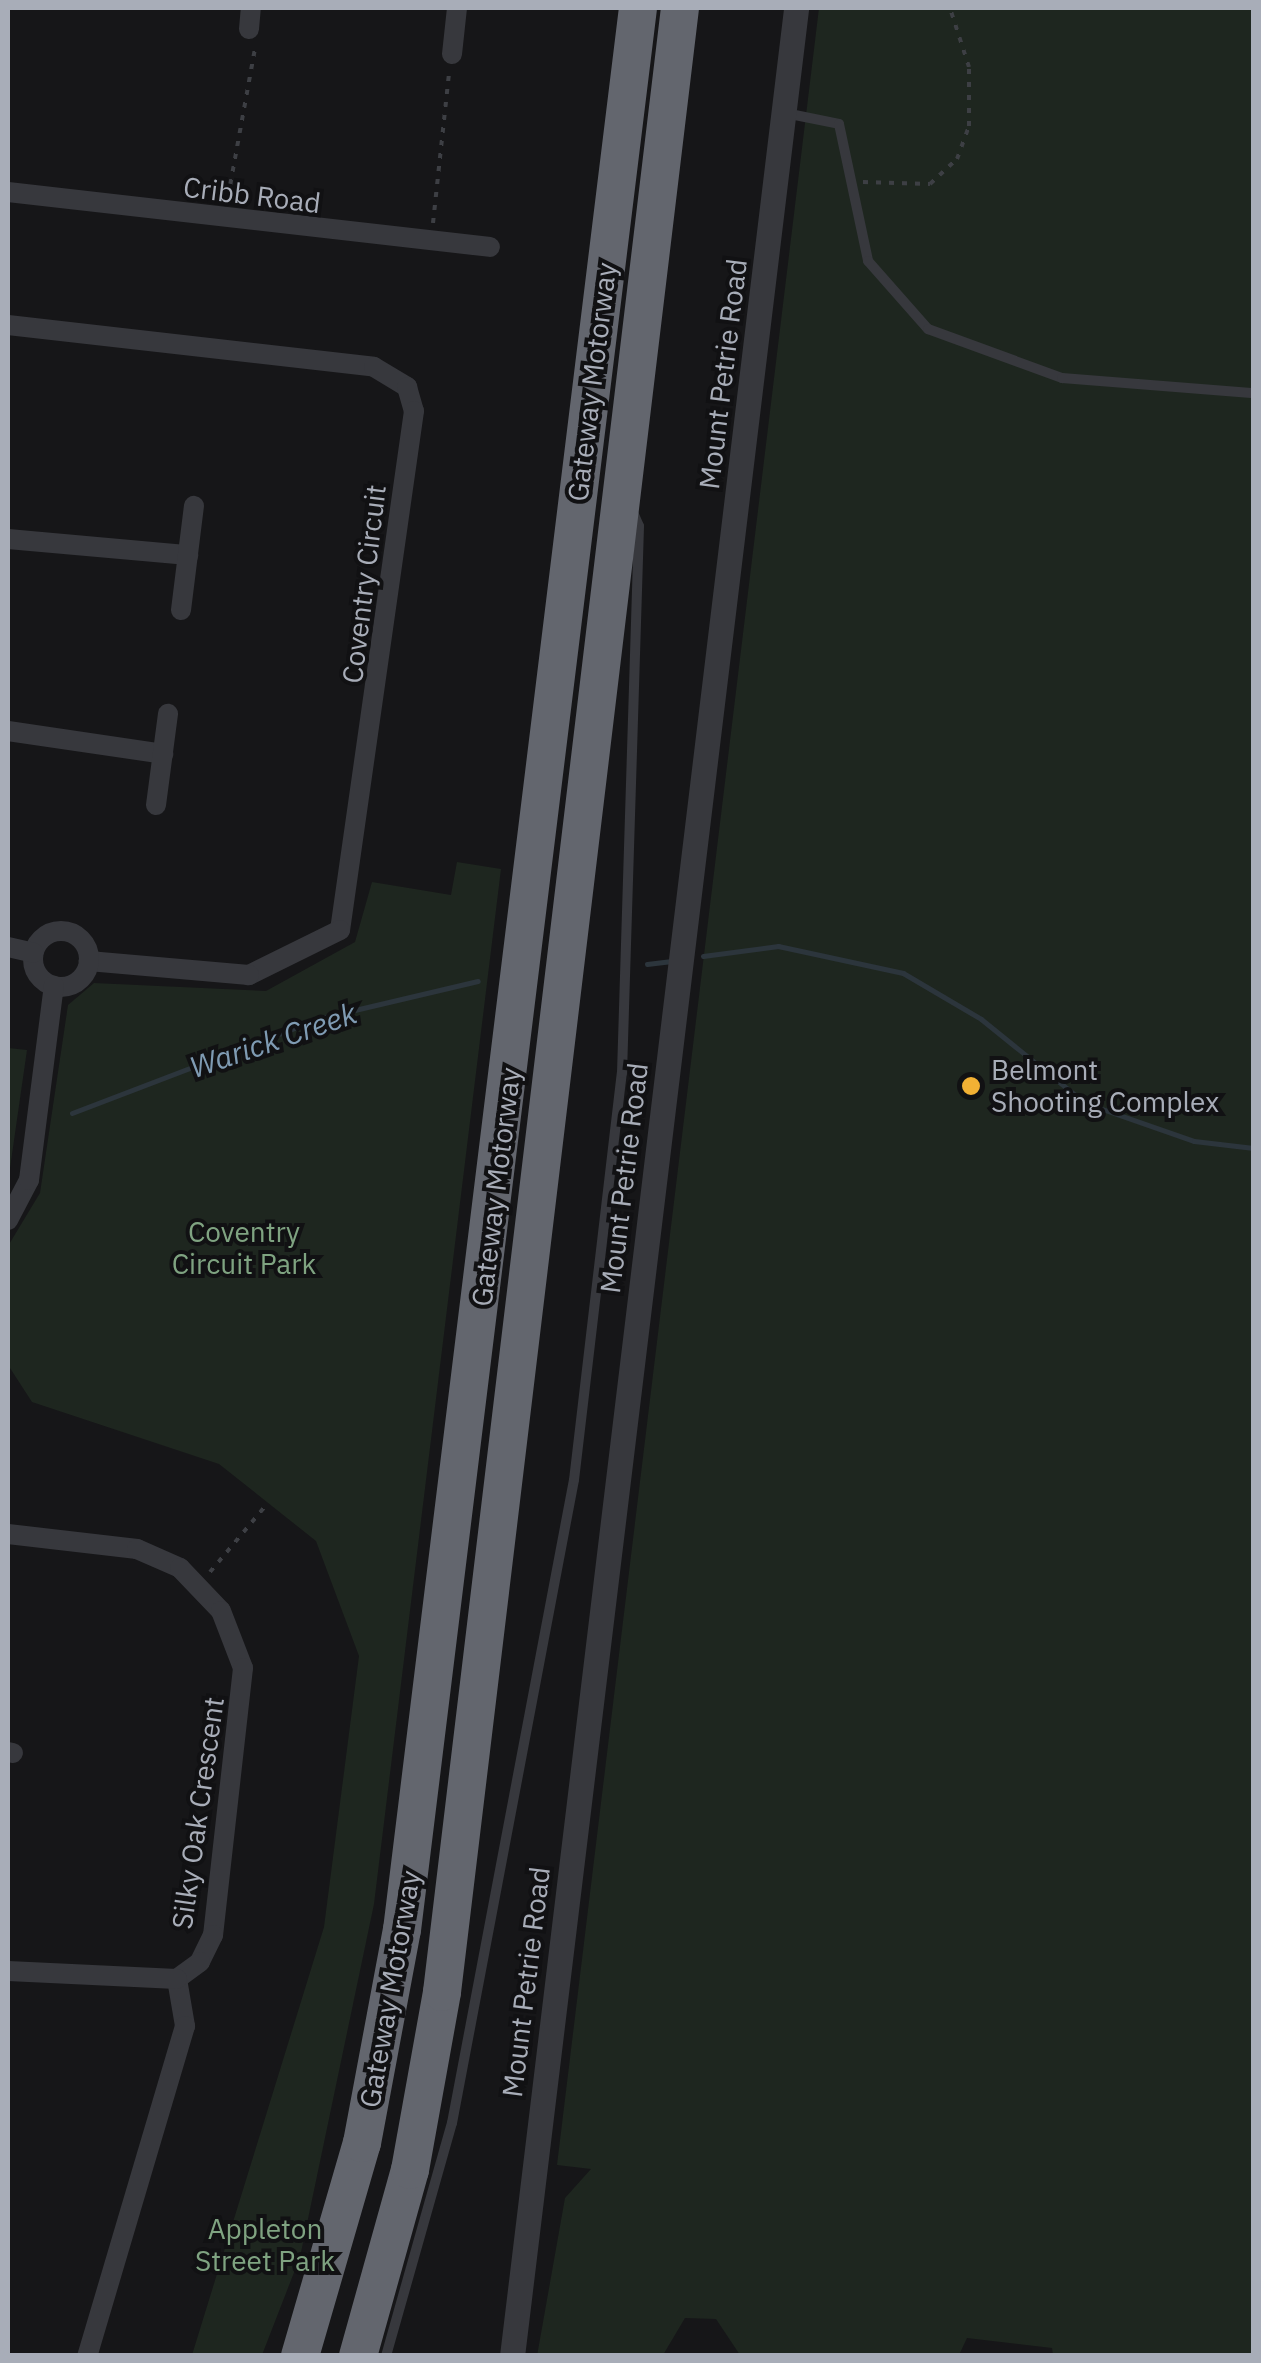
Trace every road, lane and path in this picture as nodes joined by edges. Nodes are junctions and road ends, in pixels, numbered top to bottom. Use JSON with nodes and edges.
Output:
{"nodes":[{"id":1,"x":457,"y":8,"type":"edge"},
{"id":2,"x":638,"y":8,"type":"edge"},
{"id":3,"x":680,"y":8,"type":"edge"},
{"id":4,"x":796,"y":8,"type":"edge"},
{"id":5,"x":950,"y":8,"type":"edge"},
{"id":6,"x":250,"y":18,"type":"edge"},
{"id":7,"x":452,"y":54,"type":"joint"},
{"id":8,"x":784,"y":112,"type":"junction"},
{"id":9,"x":850,"y":182,"type":"junction"},
{"id":10,"x":8,"y":192,"type":"edge"},
{"id":11,"x":227,"y":207,"type":"dead end"},
{"id":12,"x":432,"y":230,"type":"dead end"},
{"id":13,"x":490,"y":248,"type":"dead end"},
{"id":14,"x":8,"y":324,"type":"edge"},
{"id":15,"x":1254,"y":394,"type":"edge"},
{"id":16,"x":621,"y":486,"type":"junction"},
{"id":17,"x":194,"y":506,"type":"dead end"},
{"id":18,"x":8,"y":540,"type":"edge"},
{"id":19,"x":188,"y":555,"type":"junction"},
{"id":20,"x":181,"y":610,"type":"dead end"},
{"id":21,"x":168,"y":714,"type":"dead end"},
{"id":22,"x":8,"y":731,"type":"edge"},
{"id":23,"x":163,"y":754,"type":"junction"},
{"id":24,"x":156,"y":805,"type":"dead end"},
{"id":25,"x":8,"y":947,"type":"edge"},
{"id":26,"x":33,"y":952,"type":"junction"},
{"id":27,"x":88,"y":961,"type":"junction"},
{"id":28,"x":54,"y":986,"type":"junction"},
{"id":29,"x":8,"y":1220,"type":"edge"},
{"id":30,"x":268,"y":1502,"type":"dead end"},
{"id":31,"x":8,"y":1534,"type":"edge"},
{"id":32,"x":200,"y":1583,"type":"junction"},
{"id":33,"x":8,"y":1971,"type":"edge"},
{"id":34,"x":177,"y":1979,"type":"junction"},
{"id":35,"x":87,"y":2356,"type":"edge"},
{"id":36,"x":300,"y":2356,"type":"edge"},
{"id":37,"x":358,"y":2356,"type":"edge"},
{"id":38,"x":386,"y":2356,"type":"edge"},
{"id":39,"x":512,"y":2356,"type":"edge"}],
"edges":[{"from":1,"to":7,"type":"street"},
{"from":2,"to":36,"type":"highway","name":"Gateway Motorway"},
{"from":3,"to":16,"type":"highway","name":"Gateway Motorway"},
{"from":4,"to":8,"type":"street","name":"Mount Petrie Road"},
{"from":5,"to":9,"type":"path"},
{"from":6,"to":11,"type":"path"},
{"from":7,"to":12,"type":"path"},
{"from":8,"to":9,"type":"lane"},
{"from":8,"to":39,"type":"street","name":"Mount Petrie Road"},
{"from":9,"to":15,"type":"lane"},
{"from":10,"to":13,"type":"street","name":"Cribb Road"},
{"from":14,"to":27,"type":"street","name":"Coventry Circuit"},
{"from":16,"to":37,"type":"highway","name":"Gateway Motorway"},
{"from":16,"to":38,"type":"lane"},
{"from":17,"to":19,"type":"street"},
{"from":18,"to":19,"type":"street"},
{"from":19,"to":20,"type":"street"},
{"from":21,"to":23,"type":"street"},
{"from":22,"to":23,"type":"street"},
{"from":23,"to":24,"type":"street"},
{"from":25,"to":26,"type":"street"},
{"from":26,"to":27,"type":"street"},
{"from":26,"to":28,"type":"street"},
{"from":27,"to":28,"type":"street"},
{"from":28,"to":29,"type":"street"},
{"from":30,"to":32,"type":"path"},
{"from":31,"to":32,"type":"street","name":"Silky Oak Crescent"},
{"from":32,"to":34,"type":"street","name":"Silky Oak Crescent"},
{"from":33,"to":34,"type":"street"},
{"from":34,"to":35,"type":"street"}]}
